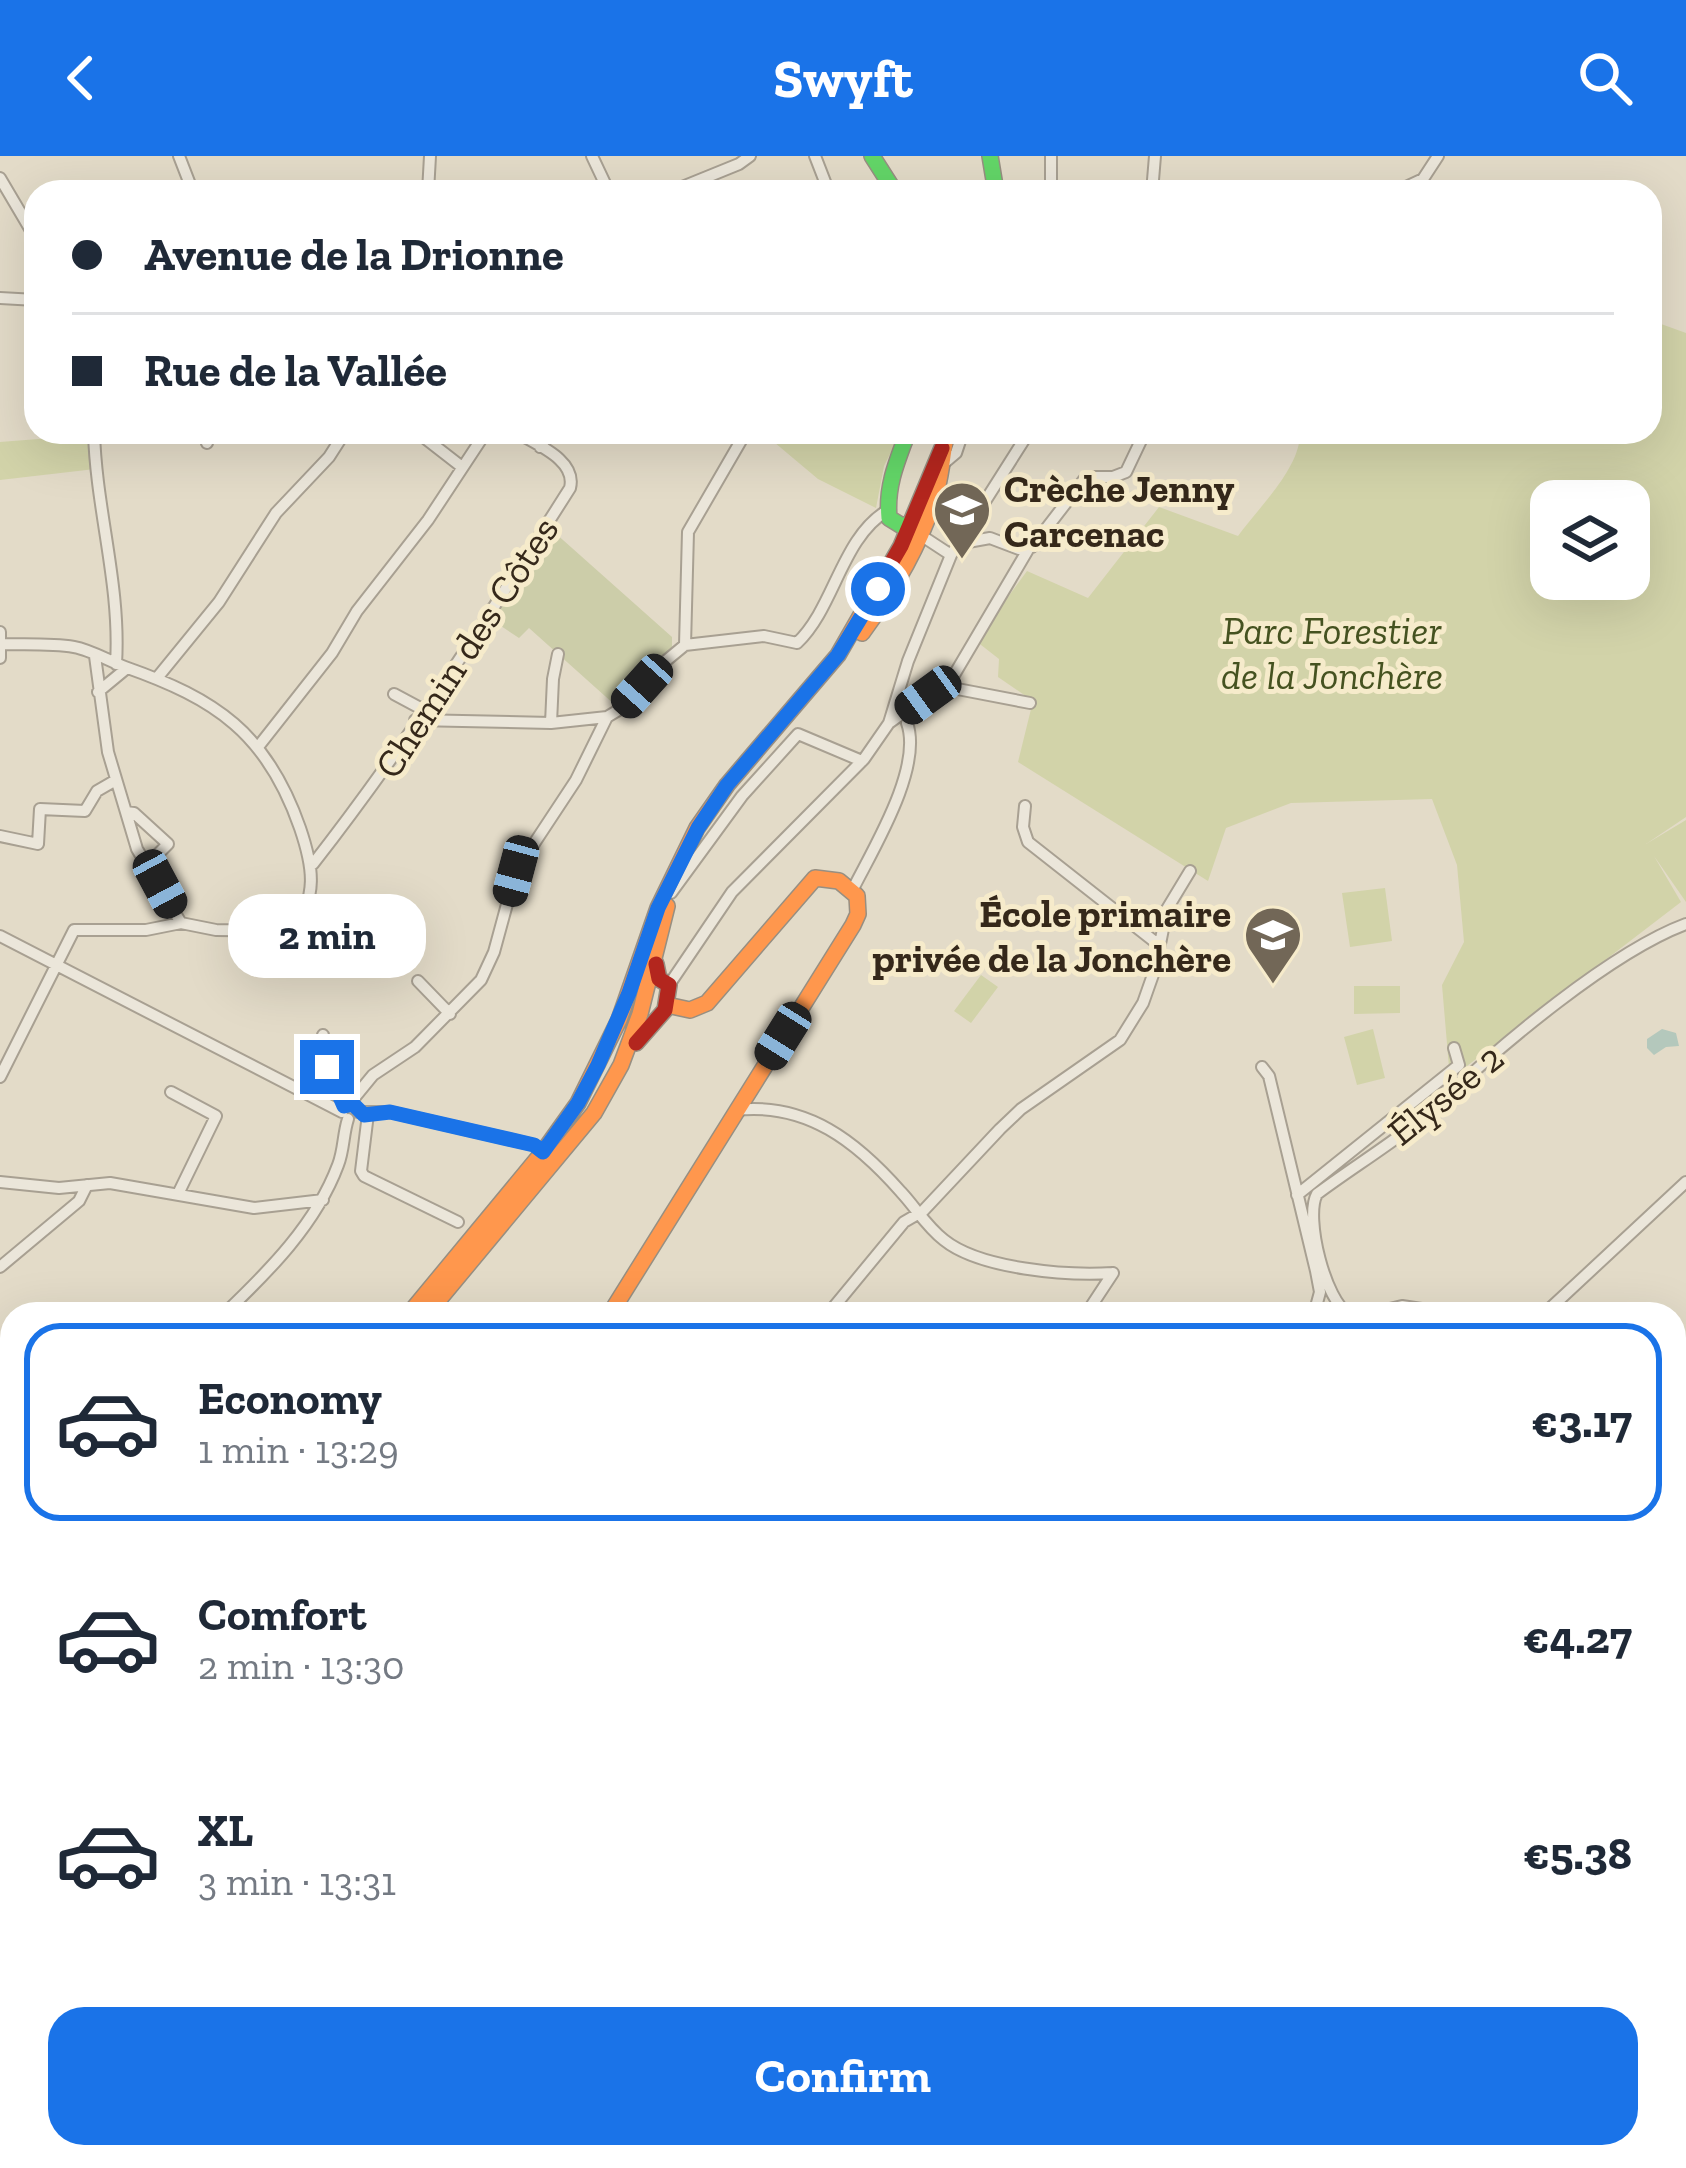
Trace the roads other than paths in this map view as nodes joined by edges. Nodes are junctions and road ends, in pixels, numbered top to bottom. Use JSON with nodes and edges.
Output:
{"nodes":[{"id":1,"x":750,"y":156,"type":"edge"},
{"id":2,"x":0,"y":178,"type":"edge"},
{"id":3,"x":700,"y":180,"type":"edge"},
{"id":4,"x":24,"y":219,"type":"edge"},
{"id":5,"x":96,"y":444,"type":"edge"},
{"id":6,"x":338,"y":444,"type":"edge"},
{"id":7,"x":432,"y":444,"type":"edge"},
{"id":8,"x":478,"y":444,"type":"edge"},
{"id":9,"x":535,"y":444,"type":"edge"},
{"id":10,"x":542,"y":444,"type":"edge"},
{"id":11,"x":739,"y":444,"type":"edge"},
{"id":12,"x":903,"y":444,"type":"edge"},
{"id":13,"x":1021,"y":444,"type":"edge"},
{"id":14,"x":1139,"y":444,"type":"edge"},
{"id":15,"x":540,"y":447,"type":"junction"},
{"id":16,"x":944,"y":448,"type":"edge"},
{"id":17,"x":462,"y":467,"type":"junction"},
{"id":18,"x":888,"y":511,"type":"junction"},
{"id":19,"x":916,"y":530,"type":"junction"},
{"id":20,"x":1029,"y":548,"type":"junction"},
{"id":21,"x":954,"y":550,"type":"junction"},
{"id":22,"x":0,"y":632,"type":"edge"},
{"id":23,"x":685,"y":642,"type":"junction"},
{"id":24,"x":0,"y":645,"type":"edge"},
{"id":25,"x":558,"y":654,"type":"dead end"},
{"id":26,"x":95,"y":656,"type":"junction"},
{"id":27,"x":0,"y":658,"type":"edge"},
{"id":28,"x":122,"y":666,"type":"junction"},
{"id":29,"x":157,"y":678,"type":"junction"},
{"id":30,"x":947,"y":687,"type":"junction"},
{"id":31,"x":98,"y":692,"type":"junction"},
{"id":32,"x":394,"y":694,"type":"dead end"},
{"id":33,"x":1030,"y":703,"type":"dead end"},
{"id":34,"x":418,"y":715,"type":"junction"},
{"id":35,"x":607,"y":717,"type":"junction"},
{"id":36,"x":551,"y":723,"type":"junction"},
{"id":37,"x":890,"y":723,"type":"junction"},
{"id":38,"x":907,"y":723,"type":"dead end"},
{"id":39,"x":258,"y":747,"type":"junction"},
{"id":40,"x":862,"y":761,"type":"junction"},
{"id":41,"x":116,"y":780,"type":"junction"},
{"id":42,"x":1024,"y":806,"type":"dead end"},
{"id":43,"x":125,"y":812,"type":"junction"},
{"id":44,"x":704,"y":818,"type":"junction"},
{"id":45,"x":0,"y":836,"type":"edge"},
{"id":46,"x":710,"y":842,"type":"junction"},
{"id":47,"x":313,"y":864,"type":"junction"},
{"id":48,"x":147,"y":865,"type":"junction"},
{"id":49,"x":1190,"y":871,"type":"dead end"},
{"id":50,"x":671,"y":888,"type":"junction"},
{"id":51,"x":853,"y":889,"type":"junction"},
{"id":52,"x":181,"y":923,"type":"junction"},
{"id":53,"x":1686,"y":924,"type":"edge"},
{"id":54,"x":0,"y":936,"type":"edge"},
{"id":55,"x":1159,"y":945,"type":"junction"},
{"id":56,"x":56,"y":963,"type":"junction"},
{"id":57,"x":418,"y":981,"type":"dead end"},
{"id":58,"x":646,"y":992,"type":"junction"},
{"id":59,"x":450,"y":1014,"type":"junction"},
{"id":60,"x":323,"y":1036,"type":"dead end"},
{"id":61,"x":1454,"y":1048,"type":"dead end"},
{"id":62,"x":1262,"y":1066,"type":"dead end"},
{"id":63,"x":0,"y":1077,"type":"edge"},
{"id":64,"x":171,"y":1093,"type":"dead end"},
{"id":65,"x":736,"y":1110,"type":"junction"},
{"id":66,"x":352,"y":1111,"type":"junction"},
{"id":67,"x":543,"y":1152,"type":"junction"},
{"id":68,"x":1686,"y":1182,"type":"edge"},
{"id":69,"x":0,"y":1183,"type":"edge"},
{"id":70,"x":87,"y":1186,"type":"junction"},
{"id":71,"x":178,"y":1194,"type":"junction"},
{"id":72,"x":1297,"y":1195,"type":"junction"},
{"id":73,"x":323,"y":1201,"type":"junction"},
{"id":74,"x":916,"y":1214,"type":"junction"},
{"id":75,"x":458,"y":1222,"type":"dead end"},
{"id":76,"x":0,"y":1267,"type":"edge"},
{"id":77,"x":235,"y":1302,"type":"edge"},
{"id":78,"x":420,"y":1302,"type":"edge"},
{"id":79,"x":437,"y":1302,"type":"edge"},
{"id":80,"x":617,"y":1302,"type":"edge"},
{"id":81,"x":838,"y":1302,"type":"edge"},
{"id":82,"x":1094,"y":1302,"type":"edge"},
{"id":83,"x":1317,"y":1302,"type":"edge"},
{"id":84,"x":1334,"y":1302,"type":"edge"},
{"id":85,"x":1557,"y":1302,"type":"edge"}],
"edges":[{"from":1,"to":3,"type":"street"},
{"from":2,"to":4,"type":"street"},
{"from":5,"to":28,"type":"street"},
{"from":6,"to":29,"type":"street"},
{"from":7,"to":17,"type":"street"},
{"from":8,"to":17,"type":"street"},
{"from":9,"to":15,"type":"street"},
{"from":10,"to":15,"type":"street"},
{"from":11,"to":23,"type":"street"},
{"from":12,"to":18,"type":"main road"},
{"from":13,"to":21,"type":"street"},
{"from":14,"to":20,"type":"street"},
{"from":15,"to":34,"type":"street","name":"Chemin des Côtes"},
{"from":16,"to":19,"type":"main road"},
{"from":17,"to":39,"type":"street"},
{"from":18,"to":19,"type":"main road"},
{"from":18,"to":23,"type":"street"},
{"from":19,"to":21,"type":"street"},
{"from":19,"to":44,"type":"main road"},
{"from":20,"to":21,"type":"street"},
{"from":20,"to":30,"type":"street"},
{"from":21,"to":37,"type":"street"},
{"from":22,"to":24,"type":"street"},
{"from":23,"to":35,"type":"street"},
{"from":24,"to":26,"type":"street"},
{"from":24,"to":27,"type":"street"},
{"from":25,"to":36,"type":"street"},
{"from":26,"to":28,"type":"street"},
{"from":26,"to":31,"type":"street"},
{"from":28,"to":29,"type":"street"},
{"from":28,"to":31,"type":"street"},
{"from":29,"to":39,"type":"street"},
{"from":30,"to":33,"type":"street"},
{"from":30,"to":37,"type":"street"},
{"from":31,"to":41,"type":"street"},
{"from":32,"to":34,"type":"street"},
{"from":34,"to":36,"type":"street"},
{"from":34,"to":47,"type":"street","name":"Chemin des Côtes"},
{"from":35,"to":36,"type":"street"},
{"from":35,"to":59,"type":"street"},
{"from":37,"to":40,"type":"street"},
{"from":38,"to":51,"type":"street"},
{"from":39,"to":47,"type":"street"},
{"from":40,"to":46,"type":"street"},
{"from":40,"to":58,"type":"street"},
{"from":41,"to":43,"type":"street"},
{"from":41,"to":45,"type":"street"},
{"from":42,"to":55,"type":"street"},
{"from":43,"to":48,"type":"street"},
{"from":43,"to":48,"type":"street"},
{"from":44,"to":46,"type":"street"},
{"from":44,"to":50,"type":"main road"},
{"from":46,"to":50,"type":"street"},
{"from":47,"to":52,"type":"street"},
{"from":48,"to":52,"type":"street"},
{"from":49,"to":55,"type":"street"},
{"from":50,"to":58,"type":"main road"},
{"from":50,"to":58,"type":"main road"},
{"from":51,"to":58,"type":"main road"},
{"from":51,"to":65,"type":"main road"},
{"from":52,"to":56,"type":"street"},
{"from":53,"to":84,"type":"street","name":"Élysée 2"},
{"from":54,"to":56,"type":"street"},
{"from":55,"to":74,"type":"street"},
{"from":56,"to":63,"type":"street"},
{"from":56,"to":66,"type":"street"},
{"from":57,"to":59,"type":"street"},
{"from":58,"to":67,"type":"main road"},
{"from":58,"to":79,"type":"main road"},
{"from":59,"to":66,"type":"street"},
{"from":60,"to":66,"type":"street"},
{"from":61,"to":72,"type":"street"},
{"from":62,"to":72,"type":"street"},
{"from":64,"to":71,"type":"street"},
{"from":65,"to":74,"type":"street"},
{"from":65,"to":80,"type":"main road"},
{"from":66,"to":67,"type":"street"},
{"from":66,"to":73,"type":"street"},
{"from":66,"to":75,"type":"street"},
{"from":67,"to":78,"type":"main road"},
{"from":68,"to":85,"type":"street"},
{"from":69,"to":70,"type":"street"},
{"from":70,"to":71,"type":"street"},
{"from":70,"to":76,"type":"street"},
{"from":71,"to":73,"type":"street"},
{"from":72,"to":83,"type":"street"},
{"from":73,"to":77,"type":"street"},
{"from":74,"to":81,"type":"street"},
{"from":74,"to":82,"type":"street"}]}
